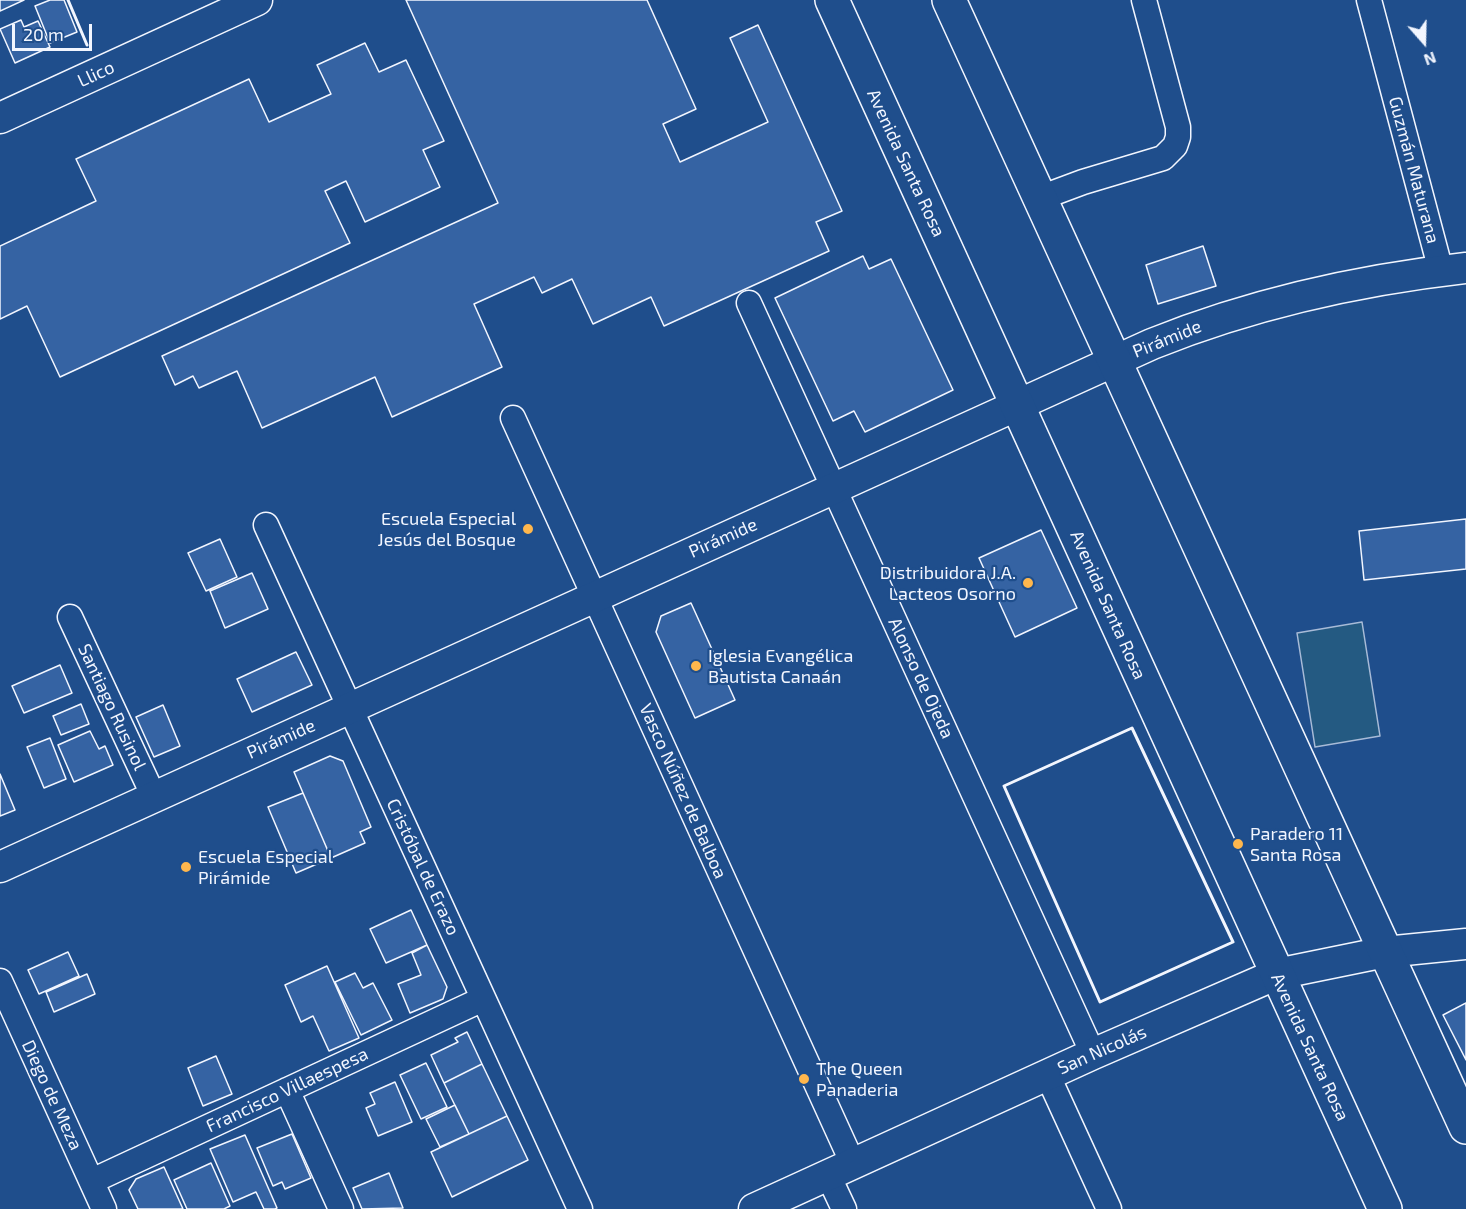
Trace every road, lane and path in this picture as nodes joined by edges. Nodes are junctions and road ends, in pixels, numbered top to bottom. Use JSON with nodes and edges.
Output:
{"nodes":[{"id":1,"x":257,"y":0,"type":"edge"},
{"id":2,"x":832,"y":0,"type":"edge"},
{"id":3,"x":949,"y":0,"type":"edge"},
{"id":4,"x":1144,"y":0,"type":"edge"},
{"id":5,"x":1369,"y":0,"type":"edge"},
{"id":6,"x":1,"y":115,"type":"edge"},
{"id":7,"x":1040,"y":198,"type":"junction"},
{"id":8,"x":1453,"y":270,"type":"edge"},
{"id":9,"x":749,"y":303,"type":"dead end"},
{"id":10,"x":1115,"y":360,"type":"junction"},
{"id":11,"x":1017,"y":404,"type":"junction"},
{"id":12,"x":513,"y":418,"type":"dead end"},
{"id":13,"x":833,"y":488,"type":"junction"},
{"id":14,"x":266,"y":525,"type":"dead end"},
{"id":15,"x":594,"y":596,"type":"junction"},
{"id":16,"x":70,"y":617,"type":"dead end"},
{"id":17,"x":350,"y":708,"type":"junction"},
{"id":18,"x":154,"y":797,"type":"junction"},
{"id":19,"x":0,"y":867,"type":"edge"},
{"id":20,"x":1466,"y":944,"type":"edge"},
{"id":21,"x":1385,"y":952,"type":"junction"},
{"id":22,"x":1277,"y":974,"type":"junction"},
{"id":23,"x":0,"y":981,"type":"edge"},
{"id":24,"x":483,"y":999,"type":"junction"},
{"id":25,"x":1093,"y":1054,"type":"junction"},
{"id":26,"x":1047,"y":1074,"type":"junction"},
{"id":27,"x":287,"y":1090,"type":"junction"},
{"id":28,"x":1466,"y":1127,"type":"edge"},
{"id":29,"x":840,"y":1169,"type":"junction"},
{"id":30,"x":92,"y":1181,"type":"junction"},
{"id":31,"x":105,"y":1209,"type":"edge"},
{"id":32,"x":341,"y":1209,"type":"edge"},
{"id":33,"x":580,"y":1209,"type":"edge"},
{"id":34,"x":754,"y":1209,"type":"edge"},
{"id":35,"x":844,"y":1209,"type":"edge"},
{"id":36,"x":1109,"y":1209,"type":"edge"},
{"id":37,"x":1385,"y":1209,"type":"edge"}],
"edges":[{"from":1,"to":6,"type":"street","name":"Llico"},
{"from":2,"to":11,"type":"main road","name":"Avenida Santa Rosa"},
{"from":3,"to":7,"type":"main road"},
{"from":4,"to":7,"type":"street"},
{"from":5,"to":8,"type":"street","name":"Guzmán Maturana"},
{"from":7,"to":10,"type":"main road"},
{"from":8,"to":10,"type":"street","name":"Pirámide"},
{"from":9,"to":13,"type":"street","name":"Alonso de Ojeda"},
{"from":10,"to":11,"type":"street","name":"Pirámide"},
{"from":10,"to":21,"type":"main road"},
{"from":11,"to":13,"type":"street","name":"Pirámide"},
{"from":11,"to":22,"type":"main road","name":"Avenida Santa Rosa"},
{"from":12,"to":15,"type":"street","name":"Vasco Núñez de Balboa"},
{"from":13,"to":15,"type":"street","name":"Pirámide"},
{"from":13,"to":25,"type":"street","name":"Alonso de Ojeda"},
{"from":14,"to":17,"type":"street","name":"Cristóbal de Erazo"},
{"from":15,"to":17,"type":"street","name":"Pirámide"},
{"from":15,"to":29,"type":"street","name":"Vasco Núñez de Balboa"},
{"from":16,"to":18,"type":"street","name":"Santiago Rusinol"},
{"from":17,"to":18,"type":"street","name":"Pirámide"},
{"from":17,"to":24,"type":"street","name":"Cristóbal de Erazo"},
{"from":18,"to":19,"type":"street","name":"Pirámide"},
{"from":20,"to":21,"type":"street","name":"San Nicolás"},
{"from":21,"to":22,"type":"street","name":"San Nicolás"},
{"from":21,"to":28,"type":"main road"},
{"from":22,"to":25,"type":"street","name":"San Nicolás"},
{"from":22,"to":37,"type":"main road","name":"Avenida Santa Rosa"},
{"from":23,"to":30,"type":"street","name":"Diego de Meza"},
{"from":24,"to":27,"type":"street","name":"Francisco Villaespesa"},
{"from":24,"to":33,"type":"street","name":"Cristóbal de Erazo"},
{"from":25,"to":26,"type":"street","name":"San Nicolás"},
{"from":26,"to":29,"type":"street","name":"San Nicolás"},
{"from":26,"to":36,"type":"street"},
{"from":27,"to":30,"type":"street","name":"Francisco Villaespesa"},
{"from":27,"to":32,"type":"street"},
{"from":29,"to":34,"type":"street","name":"San Nicolás"},
{"from":29,"to":35,"type":"street","name":"Vasco Núñez de Balboa"},
{"from":30,"to":31,"type":"street","name":"Diego de Meza"}]}
